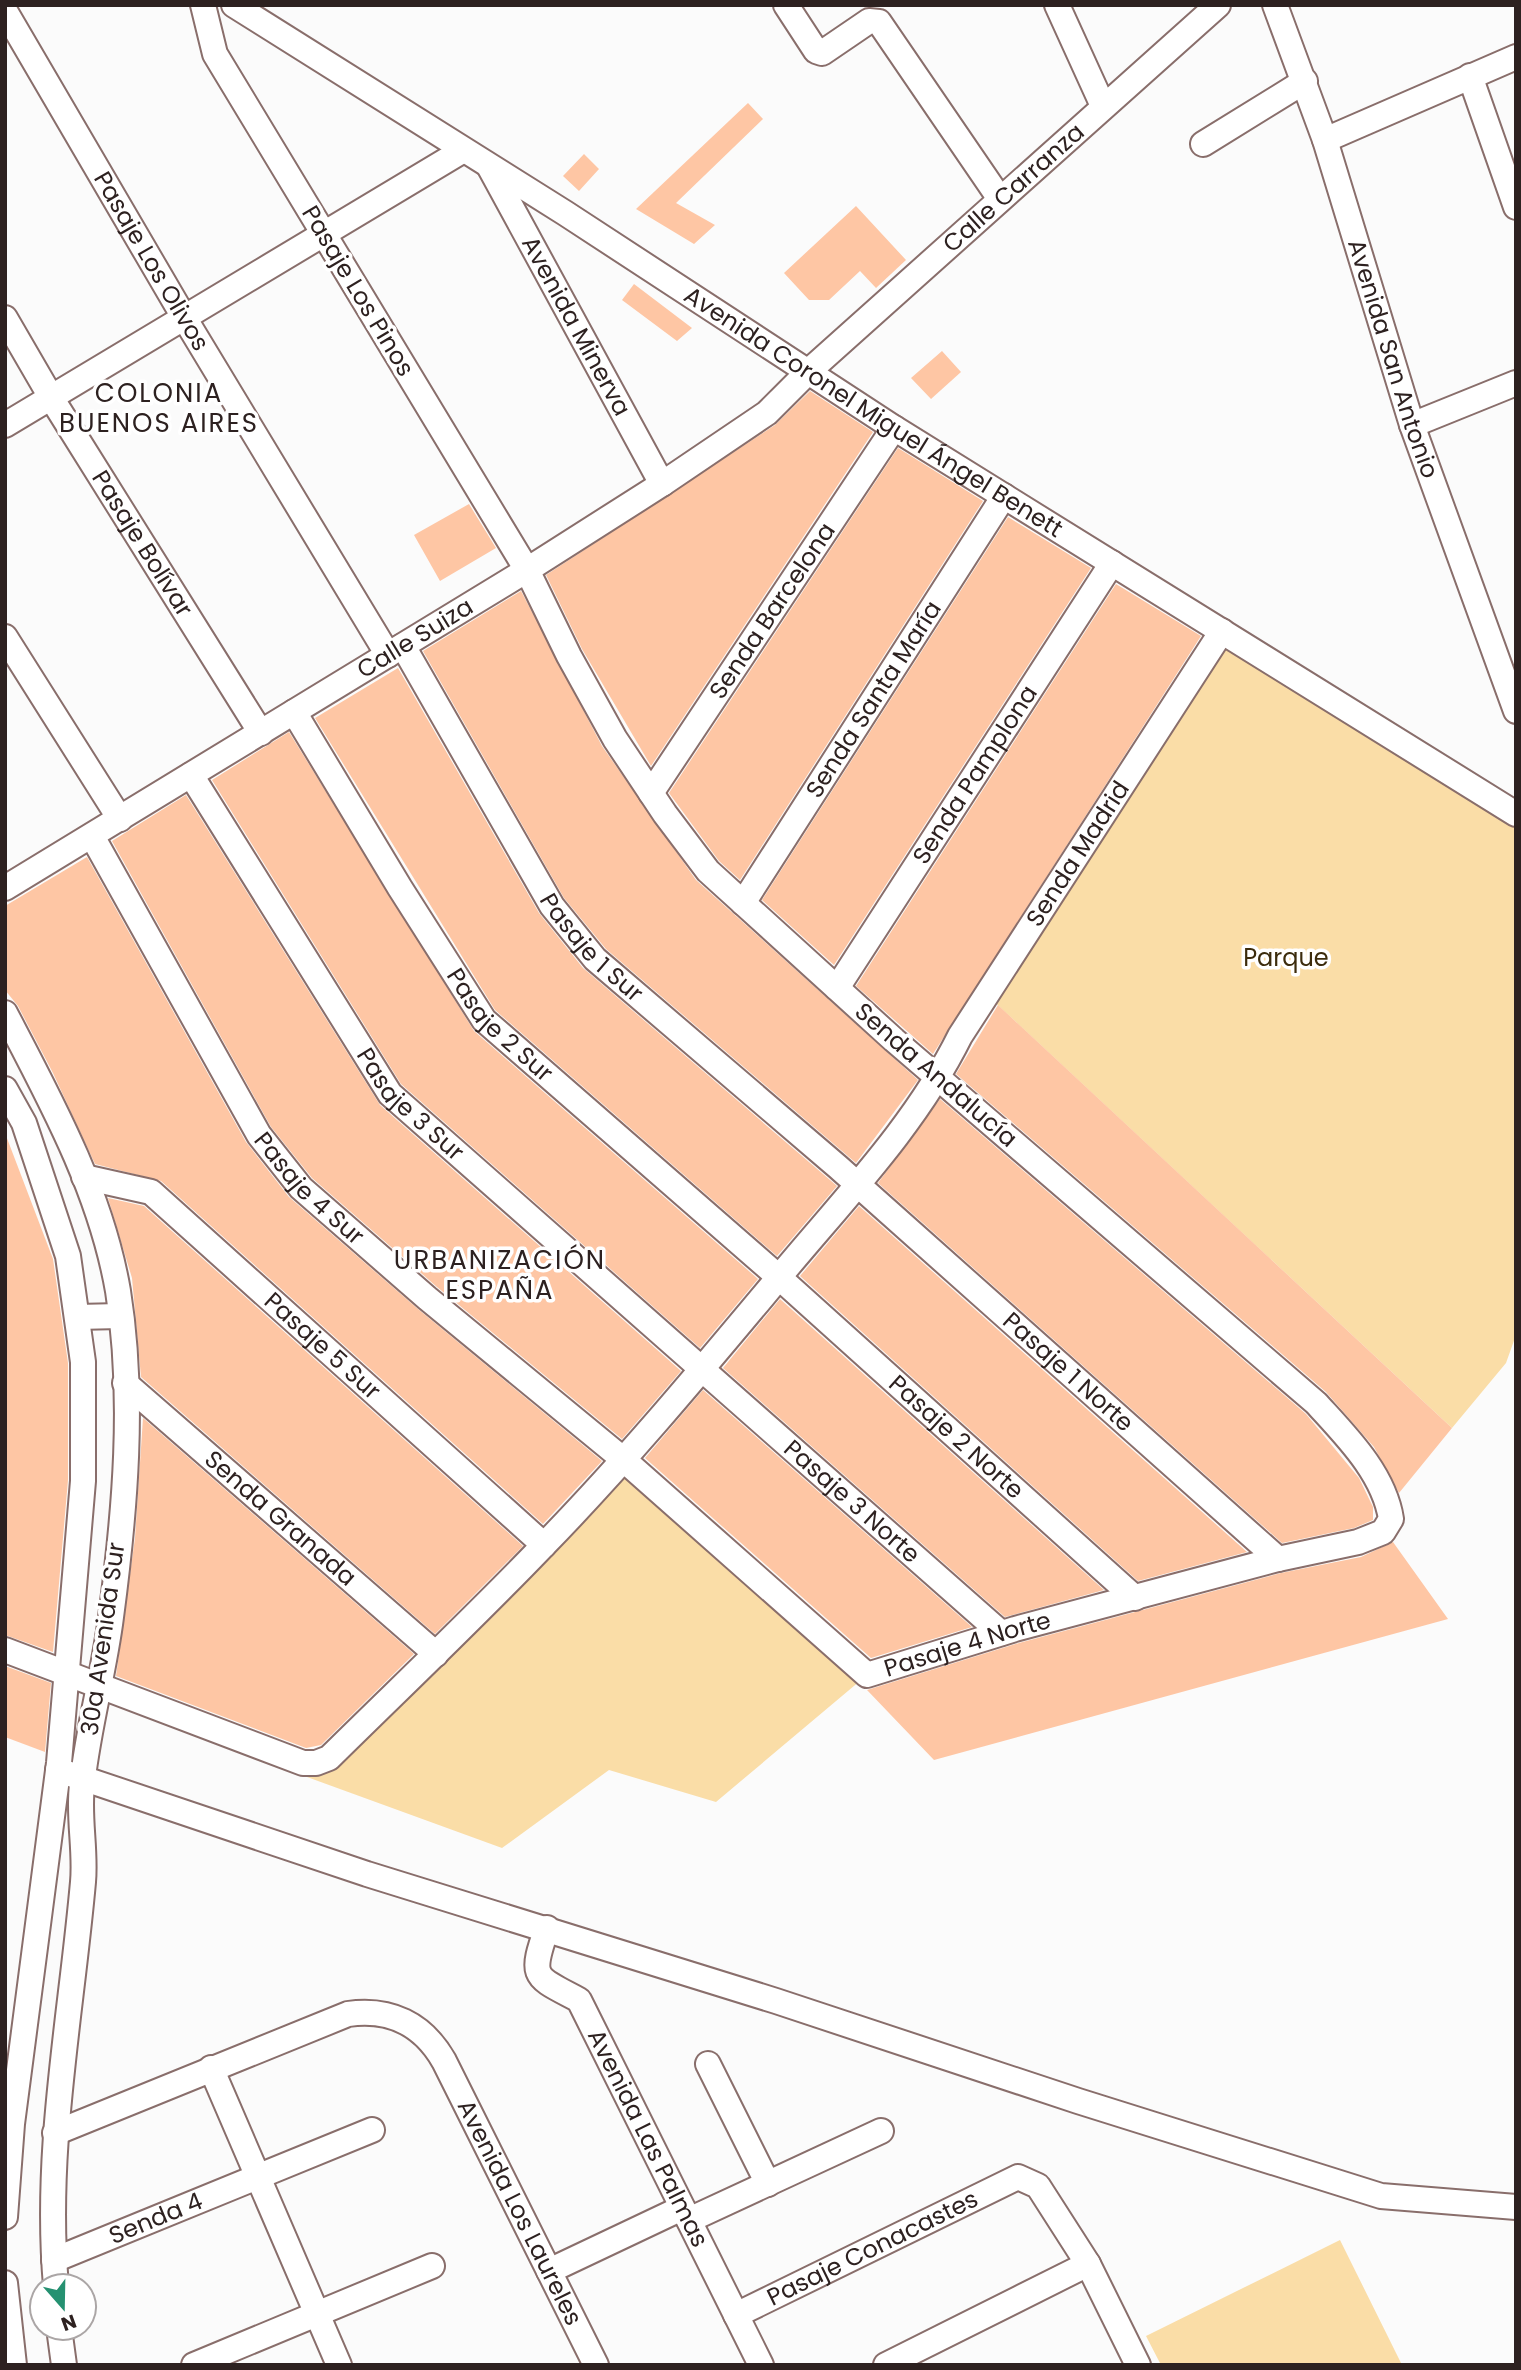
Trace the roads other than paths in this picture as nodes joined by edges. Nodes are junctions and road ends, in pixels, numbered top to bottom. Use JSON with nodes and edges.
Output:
{"nodes":[{"id":1,"x":203,"y":5,"type":"edge"},
{"id":2,"x":234,"y":5,"type":"edge"},
{"id":3,"x":786,"y":5,"type":"edge"},
{"id":4,"x":1057,"y":5,"type":"edge"},
{"id":5,"x":1218,"y":5,"type":"edge"},
{"id":6,"x":1275,"y":5,"type":"edge"},
{"id":7,"x":5,"y":11,"type":"edge"},
{"id":8,"x":1516,"y":57,"type":"edge"},
{"id":9,"x":1470,"y":76,"type":"junction"},
{"id":10,"x":1305,"y":81,"type":"junction"},
{"id":11,"x":1103,"y":106,"type":"junction"},
{"id":12,"x":1325,"y":140,"type":"junction"},
{"id":13,"x":1203,"y":144,"type":"dead end"},
{"id":14,"x":462,"y":151,"type":"junction"},
{"id":15,"x":490,"y":168,"type":"junction"},
{"id":16,"x":1000,"y":199,"type":"junction"},
{"id":17,"x":1516,"y":207,"type":"edge"},
{"id":18,"x":324,"y":234,"type":"junction"},
{"id":19,"x":5,"y":317,"type":"edge"},
{"id":20,"x":185,"y":319,"type":"junction"},
{"id":21,"x":809,"y":370,"type":"junction"},
{"id":22,"x":1516,"y":383,"type":"edge"},
{"id":23,"x":52,"y":399,"type":"junction"},
{"id":24,"x":5,"y":425,"type":"edge"},
{"id":25,"x":1412,"y":425,"type":"junction"},
{"id":26,"x":894,"y":428,"type":"junction"},
{"id":27,"x":662,"y":484,"type":"junction"},
{"id":28,"x":1004,"y":496,"type":"junction"},
{"id":29,"x":1112,"y":563,"type":"junction"},
{"id":30,"x":527,"y":570,"type":"junction"},
{"id":31,"x":1222,"y":631,"type":"junction"},
{"id":32,"x":5,"y":637,"type":"edge"},
{"id":33,"x":396,"y":651,"type":"junction"},
{"id":34,"x":1516,"y":711,"type":"edge"},
{"id":35,"x":294,"y":712,"type":"junction"},
{"id":36,"x":261,"y":733,"type":"junction"},
{"id":37,"x":191,"y":775,"type":"junction"},
{"id":38,"x":651,"y":793,"type":"junction"},
{"id":39,"x":1516,"y":814,"type":"edge"},
{"id":40,"x":120,"y":818,"type":"junction"},
{"id":41,"x":92,"y":836,"type":"junction"},
{"id":42,"x":5,"y":888,"type":"edge"},
{"id":43,"x":743,"y":903,"type":"junction"},
{"id":44,"x":837,"y":988,"type":"junction"},
{"id":45,"x":5,"y":1013,"type":"edge"},
{"id":46,"x":939,"y":1078,"type":"junction"},
{"id":47,"x":5,"y":1089,"type":"edge"},
{"id":48,"x":84,"y":1177,"type":"junction"},
{"id":49,"x":857,"y":1185,"type":"junction"},
{"id":50,"x":778,"y":1277,"type":"junction"},
{"id":51,"x":120,"y":1316,"type":"junction"},
{"id":52,"x":77,"y":1317,"type":"junction"},
{"id":53,"x":702,"y":1371,"type":"junction"},
{"id":54,"x":125,"y":1383,"type":"junction"},
{"id":55,"x":624,"y":1460,"type":"junction"},
{"id":56,"x":1383,"y":1532,"type":"joint"},
{"id":57,"x":544,"y":1545,"type":"junction"},
{"id":58,"x":1278,"y":1559,"type":"junction"},
{"id":59,"x":1135,"y":1598,"type":"junction"},
{"id":60,"x":1002,"y":1633,"type":"junction"},
{"id":61,"x":5,"y":1650,"type":"edge"},
{"id":62,"x":436,"y":1654,"type":"junction"},
{"id":63,"x":65,"y":1672,"type":"junction"},
{"id":64,"x":99,"y":1686,"type":"junction"},
{"id":65,"x":58,"y":1770,"type":"junction"},
{"id":66,"x":83,"y":1779,"type":"junction"},
{"id":67,"x":547,"y":1928,"type":"junction"},
{"id":68,"x":708,"y":2064,"type":"dead end"},
{"id":69,"x":211,"y":2068,"type":"junction"},
{"id":70,"x":57,"y":2104,"type":"junction"},
{"id":71,"x":9,"y":2125,"type":"edge"},
{"id":72,"x":372,"y":2130,"type":"dead end"},
{"id":73,"x":881,"y":2131,"type":"dead end"},
{"id":74,"x":55,"y":2133,"type":"junction"},
{"id":75,"x":258,"y":2176,"type":"junction"},
{"id":76,"x":768,"y":2183,"type":"junction"},
{"id":77,"x":1516,"y":2207,"type":"edge"},
{"id":78,"x":686,"y":2214,"type":"junction"},
{"id":79,"x":5,"y":2217,"type":"edge"},
{"id":80,"x":54,"y":2260,"type":"junction"},
{"id":81,"x":1088,"y":2264,"type":"junction"},
{"id":82,"x":432,"y":2266,"type":"dead end"},
{"id":83,"x":549,"y":2270,"type":"junction"},
{"id":84,"x":55,"y":2272,"type":"edge"},
{"id":85,"x":5,"y":2283,"type":"edge"},
{"id":86,"x":6,"y":2292,"type":"edge"},
{"id":87,"x":317,"y":2313,"type":"junction"},
{"id":88,"x":736,"y":2315,"type":"junction"},
{"id":89,"x":61,"y":2342,"type":"edge"},
{"id":90,"x":14,"y":2365,"type":"edge"},
{"id":91,"x":64,"y":2365,"type":"edge"},
{"id":92,"x":194,"y":2365,"type":"edge"},
{"id":93,"x":339,"y":2365,"type":"edge"},
{"id":94,"x":597,"y":2365,"type":"edge"},
{"id":95,"x":761,"y":2365,"type":"edge"},
{"id":96,"x":886,"y":2365,"type":"edge"},
{"id":97,"x":1138,"y":2365,"type":"edge"}],
"edges":[{"from":1,"to":18,"type":"street","name":"Pasaje Los Pinos"},
{"from":2,"to":14,"type":"street","name":"Avenida Coronel Miguel Ángel Benett"},
{"from":3,"to":16,"type":"street"},
{"from":4,"to":11,"type":"street"},
{"from":5,"to":11,"type":"street","name":"Calle Carranza"},
{"from":6,"to":10,"type":"street","name":"Avenida San Antonio"},
{"from":7,"to":20,"type":"street","name":"Pasaje Los Olivos"},
{"from":8,"to":9,"type":"street"},
{"from":9,"to":12,"type":"street"},
{"from":9,"to":17,"type":"street"},
{"from":10,"to":12,"type":"street","name":"Avenida San Antonio"},
{"from":10,"to":13,"type":"street"},
{"from":11,"to":16,"type":"street","name":"Calle Carranza"},
{"from":12,"to":25,"type":"street","name":"Avenida San Antonio"},
{"from":14,"to":15,"type":"street","name":"Avenida Coronel Miguel Ángel Benett"},
{"from":14,"to":18,"type":"street"},
{"from":15,"to":21,"type":"street","name":"Avenida Coronel Miguel Ángel Benett"},
{"from":15,"to":27,"type":"street","name":"Avenida Minerva"},
{"from":16,"to":21,"type":"street","name":"Calle Carranza"},
{"from":18,"to":20,"type":"street"},
{"from":18,"to":30,"type":"street","name":"Pasaje Los Pinos"},
{"from":19,"to":23,"type":"street","name":"Pasaje Bolívar"},
{"from":20,"to":23,"type":"street"},
{"from":20,"to":33,"type":"street","name":"Pasaje Los Olivos"},
{"from":21,"to":26,"type":"street","name":"Avenida Coronel Miguel Ángel Benett"},
{"from":21,"to":27,"type":"street","name":"Calle Suiza"},
{"from":22,"to":25,"type":"street"},
{"from":23,"to":24,"type":"street"},
{"from":23,"to":36,"type":"street","name":"Pasaje Bolívar"},
{"from":25,"to":34,"type":"street","name":"Avenida San Antonio"},
{"from":26,"to":28,"type":"street","name":"Avenida Coronel Miguel Ángel Benett"},
{"from":26,"to":38,"type":"street","name":"Senda Barcelona"},
{"from":27,"to":30,"type":"street","name":"Calle Suiza"},
{"from":28,"to":29,"type":"street","name":"Avenida Coronel Miguel Ángel Benett"},
{"from":28,"to":43,"type":"street","name":"Senda Santa María"},
{"from":29,"to":31,"type":"street","name":"Avenida Coronel Miguel Ángel Benett"},
{"from":29,"to":44,"type":"street","name":"Senda Pamplona"},
{"from":30,"to":33,"type":"street","name":"Calle Suiza"},
{"from":30,"to":38,"type":"street","name":"Senda Andalucía"},
{"from":31,"to":39,"type":"street","name":"Avenida Coronel Miguel Ángel Benett"},
{"from":31,"to":46,"type":"street","name":"Senda Madrid"},
{"from":32,"to":40,"type":"street"},
{"from":33,"to":35,"type":"street","name":"Calle Suiza"},
{"from":33,"to":49,"type":"street","name":"Pasaje 1 Sur"},
{"from":35,"to":36,"type":"street","name":"Calle Suiza"},
{"from":35,"to":50,"type":"street","name":"Pasaje 2 Sur"},
{"from":36,"to":37,"type":"street","name":"Calle Suiza"},
{"from":37,"to":40,"type":"street","name":"Calle Suiza"},
{"from":37,"to":53,"type":"street","name":"Pasaje 3 Sur"},
{"from":38,"to":43,"type":"street","name":"Senda Andalucía"},
{"from":40,"to":41,"type":"street","name":"Calle Suiza"},
{"from":41,"to":42,"type":"street","name":"Calle Suiza"},
{"from":41,"to":55,"type":"street","name":"Pasaje 4 Sur"},
{"from":43,"to":44,"type":"street","name":"Senda Andalucía"},
{"from":44,"to":46,"type":"street","name":"Senda Andalucía"},
{"from":45,"to":48,"type":"street","name":"30a Avenida Sur"},
{"from":46,"to":49,"type":"street","name":"Senda Madrid"},
{"from":46,"to":56,"type":"street","name":"Senda Andalucía"},
{"from":47,"to":52,"type":"street","name":"30a Avenida Sur"},
{"from":48,"to":51,"type":"street","name":"30a Avenida Sur"},
{"from":48,"to":57,"type":"street","name":"Pasaje 5 Sur"},
{"from":49,"to":50,"type":"street","name":"Senda Madrid"},
{"from":49,"to":58,"type":"street","name":"Pasaje 1 Norte"},
{"from":50,"to":53,"type":"street","name":"Senda Madrid"},
{"from":50,"to":59,"type":"street","name":"Pasaje 2 Norte"},
{"from":51,"to":52,"type":"street"},
{"from":51,"to":54,"type":"street","name":"30a Avenida Sur"},
{"from":52,"to":63,"type":"street","name":"30a Avenida Sur"},
{"from":53,"to":55,"type":"street","name":"Senda Madrid"},
{"from":53,"to":60,"type":"street","name":"Pasaje 3 Norte"},
{"from":54,"to":62,"type":"street","name":"Senda Granada"},
{"from":54,"to":64,"type":"street","name":"30a Avenida Sur"},
{"from":55,"to":57,"type":"street","name":"Senda Madrid"},
{"from":55,"to":60,"type":"street","name":"Pasaje 4 Norte"},
{"from":56,"to":58,"type":"street","name":"Pasaje 4 Norte"},
{"from":57,"to":62,"type":"street","name":"Senda Madrid"},
{"from":58,"to":59,"type":"street","name":"Pasaje 4 Norte"},
{"from":59,"to":60,"type":"street","name":"Pasaje 4 Norte"},
{"from":61,"to":63,"type":"street"},
{"from":62,"to":64,"type":"street","name":"Senda Madrid"},
{"from":63,"to":64,"type":"street"},
{"from":63,"to":65,"type":"street","name":"30a Avenida Sur"},
{"from":64,"to":66,"type":"street","name":"30a Avenida Sur"},
{"from":65,"to":66,"type":"street"},
{"from":65,"to":71,"type":"street","name":"30a Avenida Sur"},
{"from":66,"to":67,"type":"street"},
{"from":66,"to":70,"type":"street","name":"30a Avenida Sur"},
{"from":67,"to":77,"type":"street"},
{"from":67,"to":78,"type":"street","name":"Avenida Las Palmas"},
{"from":68,"to":76,"type":"street"},
{"from":69,"to":74,"type":"street","name":"Avenida Los Laureles"},
{"from":69,"to":75,"type":"street"},
{"from":69,"to":83,"type":"street","name":"Avenida Los Laureles"},
{"from":70,"to":71,"type":"street"},
{"from":70,"to":74,"type":"street","name":"30a Avenida Sur"},
{"from":71,"to":79,"type":"street","name":"30a Avenida Sur"},
{"from":72,"to":75,"type":"street","name":"Senda 4"},
{"from":73,"to":76,"type":"street"},
{"from":74,"to":80,"type":"street","name":"30a Avenida Sur"},
{"from":75,"to":80,"type":"street","name":"Senda 4"},
{"from":75,"to":87,"type":"street"},
{"from":76,"to":78,"type":"street"},
{"from":78,"to":83,"type":"street"},
{"from":78,"to":88,"type":"street","name":"Avenida Las Palmas"},
{"from":80,"to":84,"type":"street","name":"30a Avenida Sur"},
{"from":81,"to":88,"type":"street","name":"Pasaje Conacastes"},
{"from":81,"to":96,"type":"street"},
{"from":81,"to":97,"type":"street"},
{"from":82,"to":87,"type":"street"},
{"from":83,"to":94,"type":"street","name":"Avenida Los Laureles"},
{"from":85,"to":86,"type":"street"},
{"from":86,"to":90,"type":"street"},
{"from":87,"to":92,"type":"street"},
{"from":87,"to":93,"type":"street"},
{"from":88,"to":95,"type":"street","name":"Avenida Las Palmas"},
{"from":89,"to":91,"type":"street"}]}
